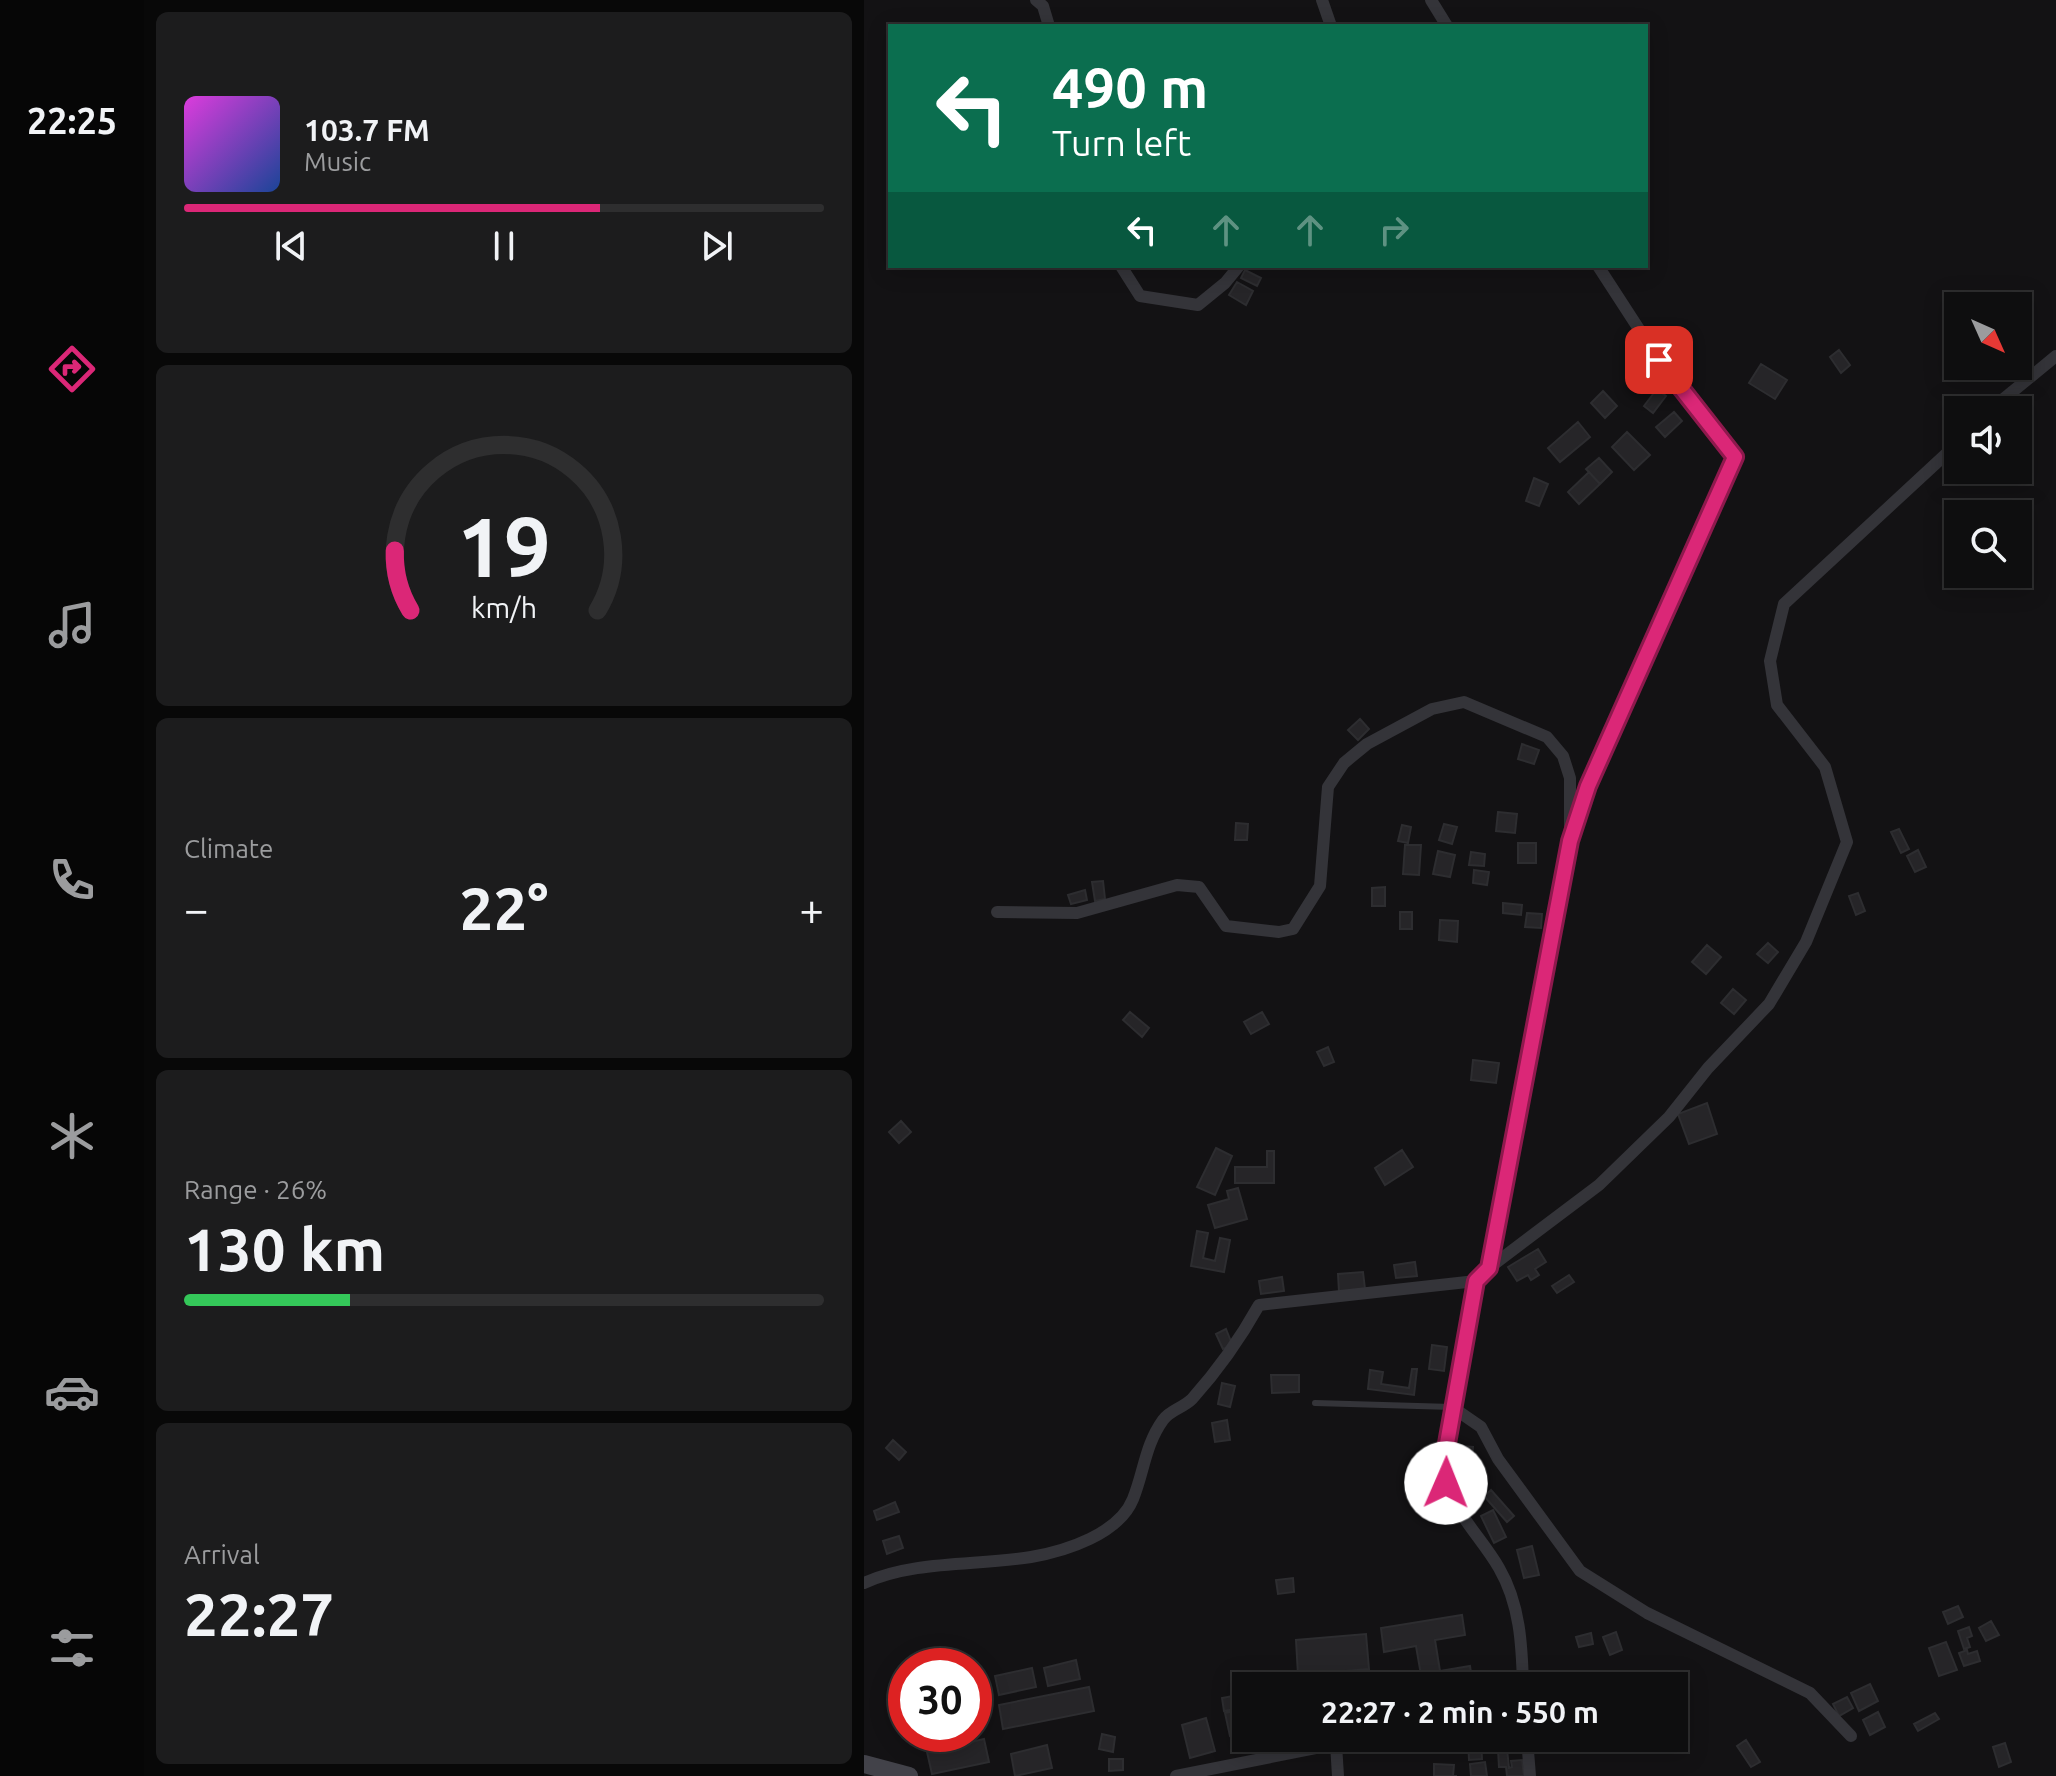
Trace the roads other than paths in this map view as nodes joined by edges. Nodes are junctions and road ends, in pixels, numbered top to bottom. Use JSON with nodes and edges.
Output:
{"nodes":[{"id":1,"x":1036,"y":0,"type":"edge"},
{"id":2,"x":1322,"y":0,"type":"edge"},
{"id":3,"x":1431,"y":0,"type":"edge"},
{"id":4,"x":1048,"y":24,"type":"edge"},
{"id":5,"x":1330,"y":24,"type":"edge"},
{"id":6,"x":1446,"y":24,"type":"edge"},
{"id":7,"x":1122,"y":268,"type":"edge"},
{"id":8,"x":1237,"y":268,"type":"edge"},
{"id":9,"x":1599,"y":268,"type":"edge"},
{"id":10,"x":2056,"y":356,"type":"edge"},
{"id":11,"x":2007,"y":396,"type":"edge"},
{"id":12,"x":1944,"y":456,"type":"edge"},
{"id":13,"x":1570,"y":841,"type":"junction"},
{"id":14,"x":997,"y":912,"type":"dead end"},
{"id":15,"x":1489,"y":1268,"type":"junction"},
{"id":16,"x":1476,"y":1281,"type":"junction"},
{"id":17,"x":1315,"y":1403,"type":"dead end"},
{"id":18,"x":1452,"y":1407,"type":"junction"},
{"id":19,"x":864,"y":1583,"type":"edge"},
{"id":20,"x":1522,"y":1672,"type":"edge"},
{"id":21,"x":1851,"y":1736,"type":"dead end"},
{"id":22,"x":1285,"y":1752,"type":"edge"},
{"id":23,"x":1336,"y":1752,"type":"edge"},
{"id":24,"x":1528,"y":1752,"type":"edge"},
{"id":25,"x":864,"y":1764,"type":"edge"},
{"id":26,"x":909,"y":1776,"type":"edge"},
{"id":27,"x":1176,"y":1776,"type":"edge"},
{"id":28,"x":1338,"y":1776,"type":"edge"},
{"id":29,"x":1530,"y":1776,"type":"edge"}],
"edges":[{"from":1,"to":4,"type":"street"},
{"from":2,"to":5,"type":"street"},
{"from":3,"to":6,"type":"street"},
{"from":7,"to":8,"type":"street"},
{"from":9,"to":13,"type":"street"},
{"from":10,"to":11,"type":"street"},
{"from":12,"to":15,"type":"street"},
{"from":13,"to":14,"type":"street"},
{"from":13,"to":15,"type":"street"},
{"from":15,"to":16,"type":"street"},
{"from":16,"to":18,"type":"street"},
{"from":16,"to":19,"type":"street"},
{"from":17,"to":18,"type":"lane"},
{"from":18,"to":20,"type":"street"},
{"from":18,"to":21,"type":"street"},
{"from":22,"to":27,"type":"street"},
{"from":23,"to":28,"type":"street"},
{"from":24,"to":29,"type":"street"},
{"from":25,"to":26,"type":"main road"}]}
